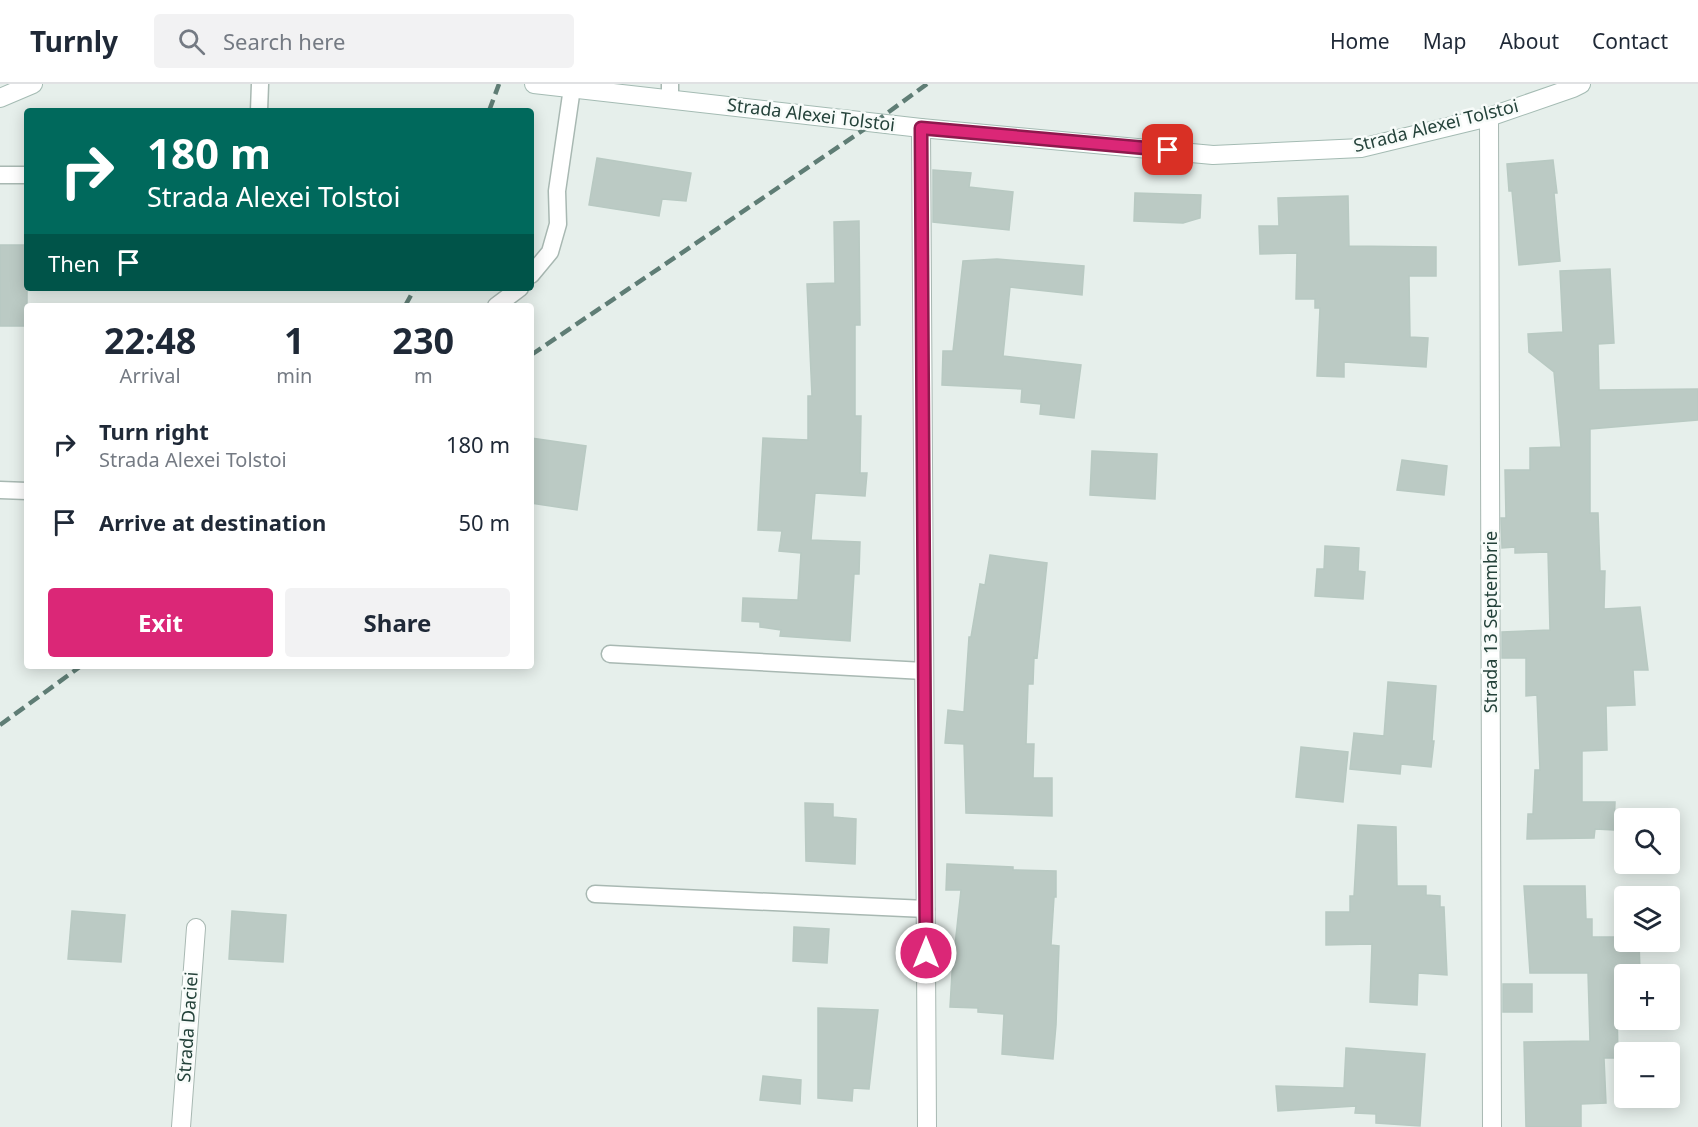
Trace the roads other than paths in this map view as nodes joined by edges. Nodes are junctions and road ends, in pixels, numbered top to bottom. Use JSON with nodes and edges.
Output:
{"nodes":[{"id":1,"x":33,"y":84,"type":"edge"},
{"id":2,"x":260,"y":84,"type":"edge"},
{"id":3,"x":534,"y":84,"type":"edge"},
{"id":4,"x":1581,"y":84,"type":"edge"},
{"id":5,"x":572,"y":88,"type":"junction"},
{"id":6,"x":670,"y":92,"type":"edge"},
{"id":7,"x":0,"y":98,"type":"edge"},
{"id":8,"x":259,"y":108,"type":"edge"},
{"id":9,"x":1489,"y":117,"type":"junction"},
{"id":10,"x":921,"y":128,"type":"junction"},
{"id":11,"x":24,"y":175,"type":"edge"},
{"id":12,"x":0,"y":176,"type":"edge"},
{"id":13,"x":534,"y":271,"type":"edge"},
{"id":14,"x":516,"y":291,"type":"edge"},
{"id":15,"x":500,"y":303,"type":"edge"},
{"id":16,"x":0,"y":490,"type":"edge"},
{"id":17,"x":24,"y":491,"type":"edge"},
{"id":18,"x":610,"y":654,"type":"dead end"},
{"id":19,"x":924,"y":671,"type":"junction"},
{"id":20,"x":595,"y":894,"type":"dead end"},
{"id":21,"x":926,"y":909,"type":"junction"},
{"id":22,"x":196,"y":928,"type":"dead end"},
{"id":23,"x":181,"y":1127,"type":"edge"},
{"id":24,"x":927,"y":1127,"type":"edge"},
{"id":25,"x":1492,"y":1127,"type":"edge"}],
"edges":[{"from":1,"to":7,"type":"street"},
{"from":2,"to":8,"type":"lane"},
{"from":3,"to":5,"type":"street","name":"Strada Alexei Tolstoi"},
{"from":4,"to":9,"type":"street","name":"Strada Alexei Tolstoi"},
{"from":5,"to":6,"type":"street","name":"Strada Alexei Tolstoi"},
{"from":5,"to":13,"type":"lane"},
{"from":6,"to":10,"type":"street","name":"Strada Alexei Tolstoi"},
{"from":9,"to":10,"type":"street","name":"Strada Alexei Tolstoi"},
{"from":9,"to":25,"type":"street","name":"Strada 13 Septembrie"},
{"from":10,"to":19,"type":"street"},
{"from":11,"to":12,"type":"lane"},
{"from":14,"to":15,"type":"lane"},
{"from":16,"to":17,"type":"lane"},
{"from":18,"to":19,"type":"lane"},
{"from":19,"to":21,"type":"street"},
{"from":20,"to":21,"type":"lane"},
{"from":21,"to":24,"type":"street"},
{"from":22,"to":23,"type":"street","name":"Strada Daciei"}]}
